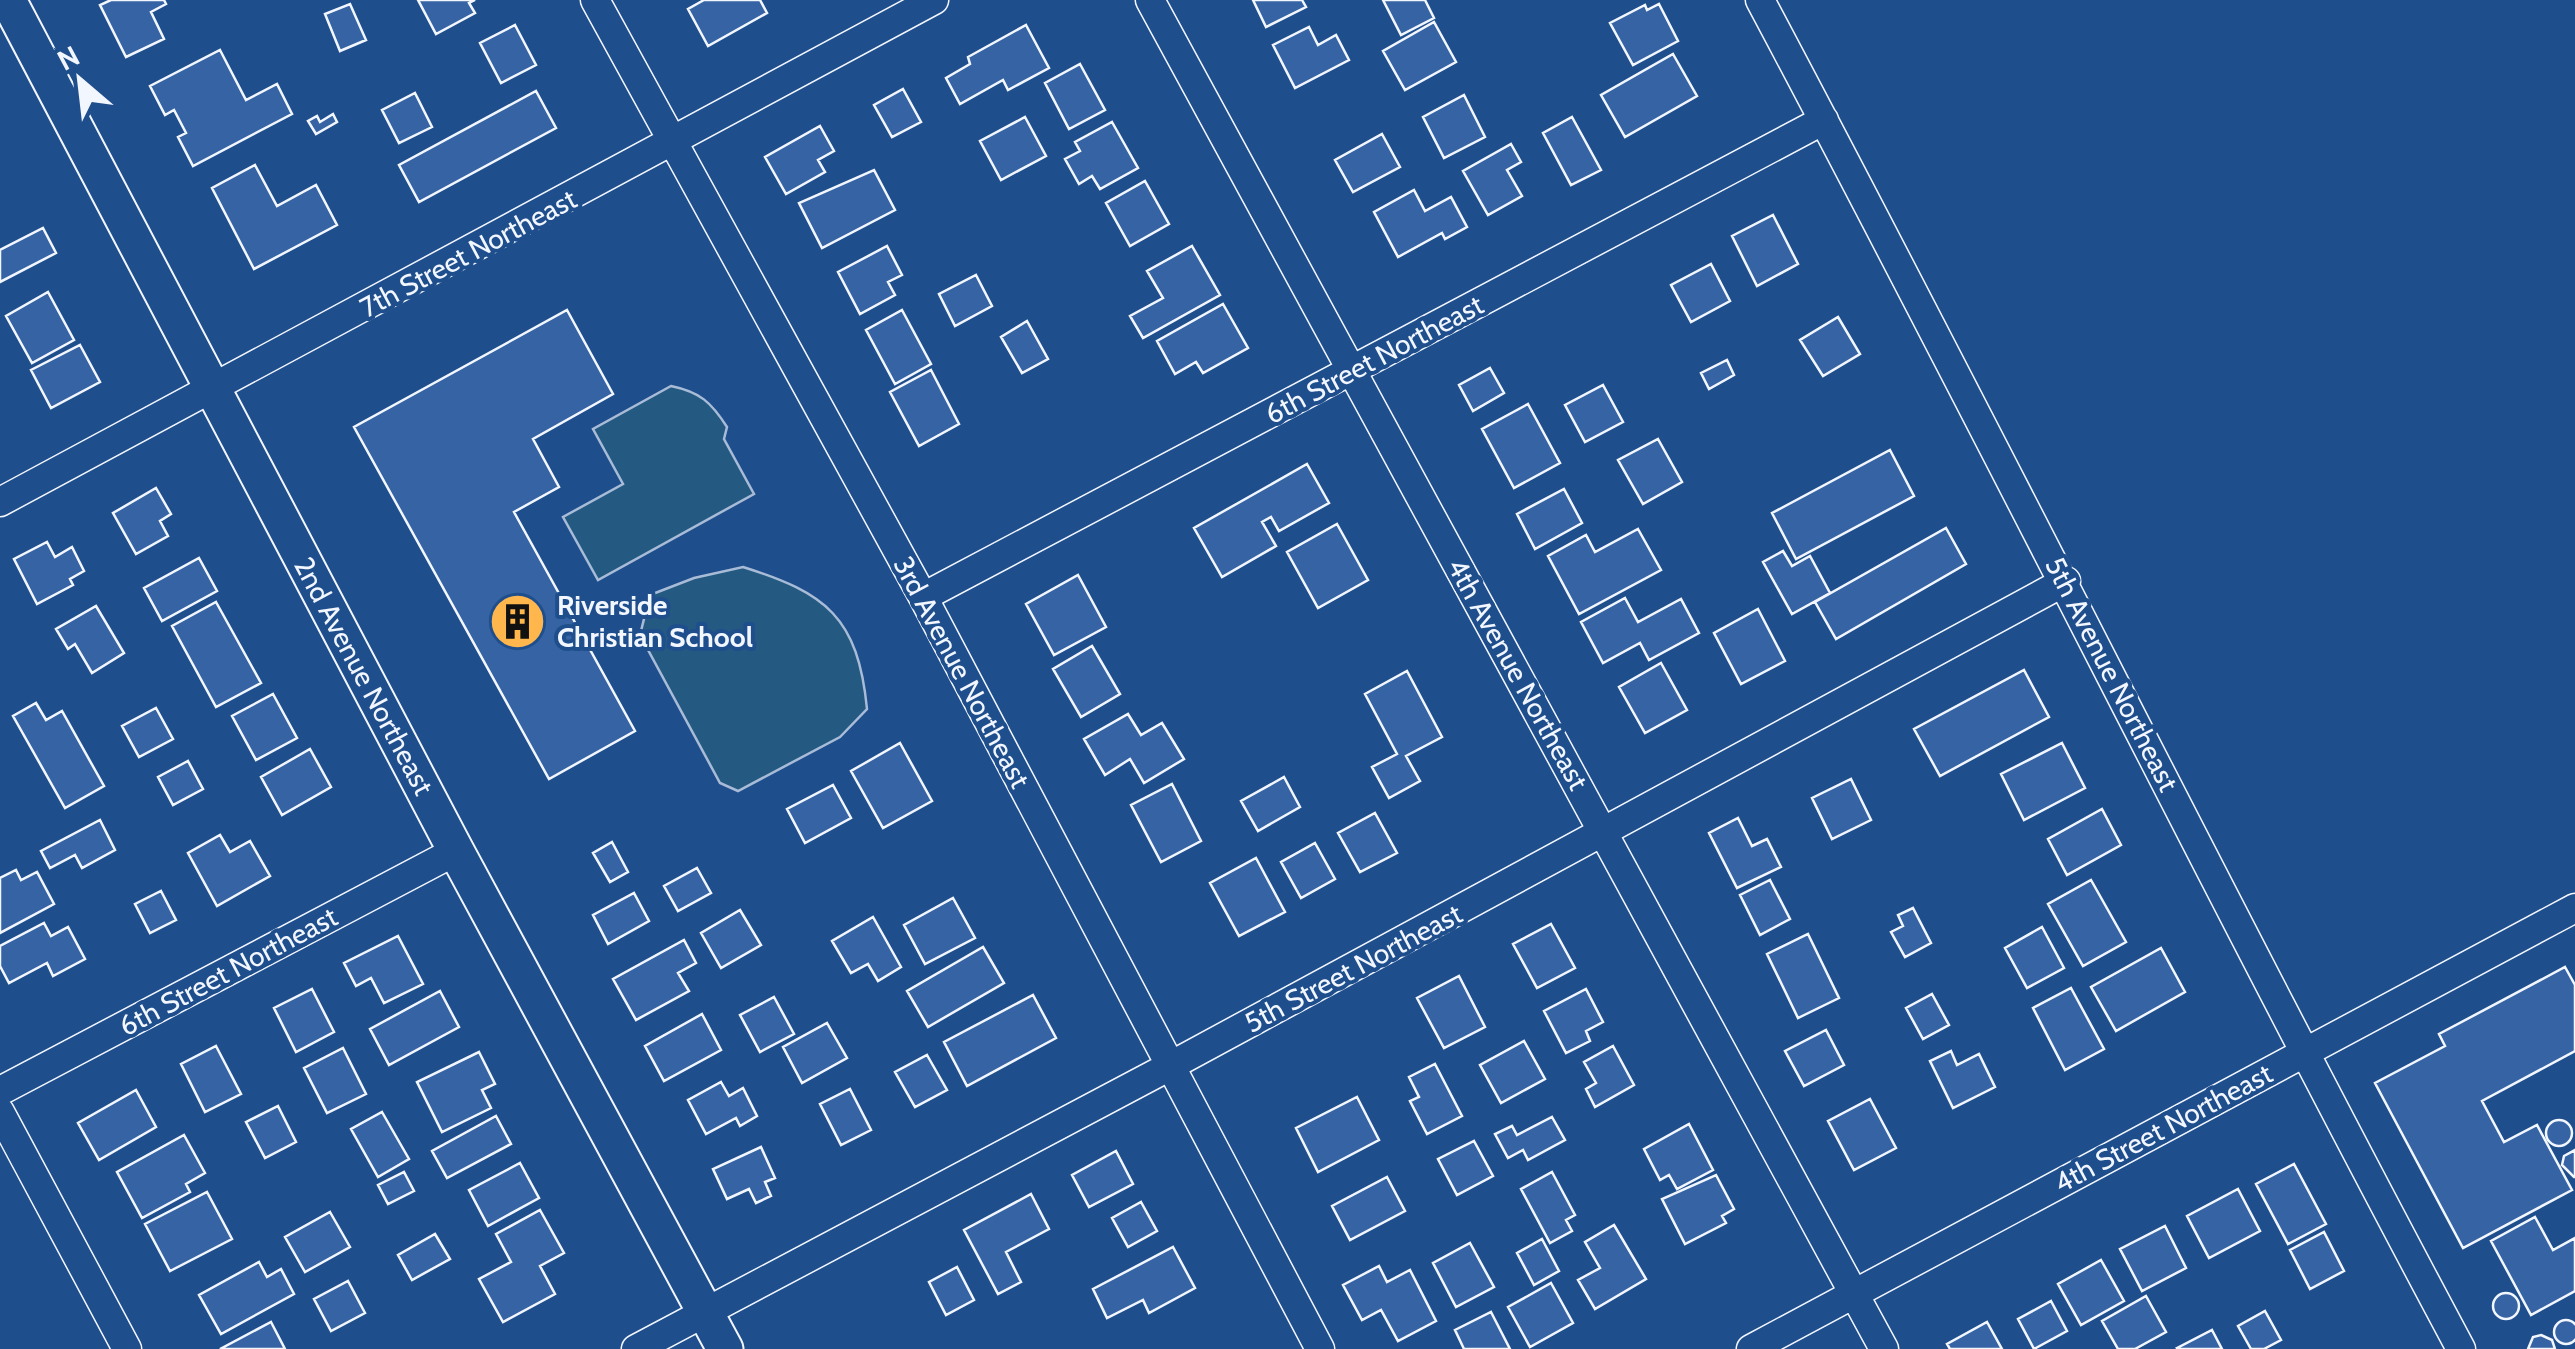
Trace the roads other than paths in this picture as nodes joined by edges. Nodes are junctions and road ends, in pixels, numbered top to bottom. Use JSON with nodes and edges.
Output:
{"nodes":[{"id":1,"x":8,"y":0,"type":"edge"},
{"id":2,"x":596,"y":0,"type":"edge"},
{"id":3,"x":934,"y":0,"type":"edge"},
{"id":4,"x":1150,"y":0,"type":"edge"},
{"id":5,"x":1760,"y":0,"type":"edge"},
{"id":6,"x":1824,"y":120,"type":"junction"},
{"id":7,"x":672,"y":144,"type":"junction"},
{"id":8,"x":1352,"y":372,"type":"junction"},
{"id":9,"x":214,"y":390,"type":"junction"},
{"id":10,"x":0,"y":502,"type":"edge"},
{"id":11,"x":2066,"y":582,"type":"junction"},
{"id":12,"x":923,"y":597,"type":"junction"},
{"id":13,"x":1604,"y":831,"type":"junction"},
{"id":14,"x":456,"y":851,"type":"junction"},
{"id":15,"x":2575,"y":908,"type":"edge"},
{"id":16,"x":2303,"y":1052,"type":"junction"},
{"id":17,"x":1172,"y":1066,"type":"junction"},
{"id":18,"x":0,"y":1091,"type":"edge"},
{"id":19,"x":0,"y":1112,"type":"edge"},
{"id":20,"x":1855,"y":1294,"type":"junction"},
{"id":21,"x":706,"y":1312,"type":"junction"},
{"id":22,"x":128,"y":1349,"type":"edge"},
{"id":23,"x":636,"y":1349,"type":"edge"},
{"id":24,"x":725,"y":1349,"type":"edge"},
{"id":25,"x":1320,"y":1349,"type":"edge"},
{"id":26,"x":1750,"y":1349,"type":"edge"},
{"id":27,"x":1884,"y":1349,"type":"edge"},
{"id":28,"x":2461,"y":1349,"type":"edge"}],
"edges":[{"from":1,"to":9,"type":"street","name":"2nd Avenue Northeast"},
{"from":2,"to":7,"type":"street","name":"3rd Avenue Northeast"},
{"from":3,"to":7,"type":"street","name":"7th Street Northeast"},
{"from":4,"to":8,"type":"street","name":"4th Avenue Northeast"},
{"from":5,"to":6,"type":"street","name":"5th Avenue Northeast"},
{"from":6,"to":8,"type":"street","name":"6th Street Northeast"},
{"from":6,"to":11,"type":"street","name":"5th Avenue Northeast"},
{"from":7,"to":9,"type":"street","name":"7th Street Northeast"},
{"from":7,"to":12,"type":"street","name":"3rd Avenue Northeast"},
{"from":8,"to":12,"type":"street","name":"6th Street Northeast"},
{"from":8,"to":13,"type":"street","name":"4th Avenue Northeast"},
{"from":9,"to":10,"type":"street","name":"7th Street Northeast"},
{"from":9,"to":14,"type":"street","name":"2nd Avenue Northeast"},
{"from":11,"to":13,"type":"street","name":"5th Street Northeast"},
{"from":11,"to":16,"type":"street","name":"5th Avenue Northeast"},
{"from":12,"to":17,"type":"street","name":"3rd Avenue Northeast"},
{"from":13,"to":17,"type":"street","name":"5th Street Northeast"},
{"from":13,"to":20,"type":"street","name":"4th Avenue Northeast"},
{"from":14,"to":18,"type":"street","name":"6th Street Northeast"},
{"from":14,"to":21,"type":"street","name":"2nd Avenue Northeast"},
{"from":15,"to":16,"type":"street","name":"4th Street Northeast"},
{"from":16,"to":20,"type":"street","name":"4th Street Northeast"},
{"from":16,"to":28,"type":"street","name":"5th Avenue Northeast"},
{"from":17,"to":21,"type":"street","name":"5th Street Northeast"},
{"from":17,"to":25,"type":"street","name":"3rd Avenue Northeast"},
{"from":19,"to":22,"type":"street"},
{"from":20,"to":26,"type":"street","name":"4th Street Northeast"},
{"from":20,"to":27,"type":"street","name":"4th Avenue Northeast"},
{"from":21,"to":23,"type":"street","name":"5th Street Northeast"},
{"from":21,"to":24,"type":"street","name":"2nd Avenue Northeast"}]}
